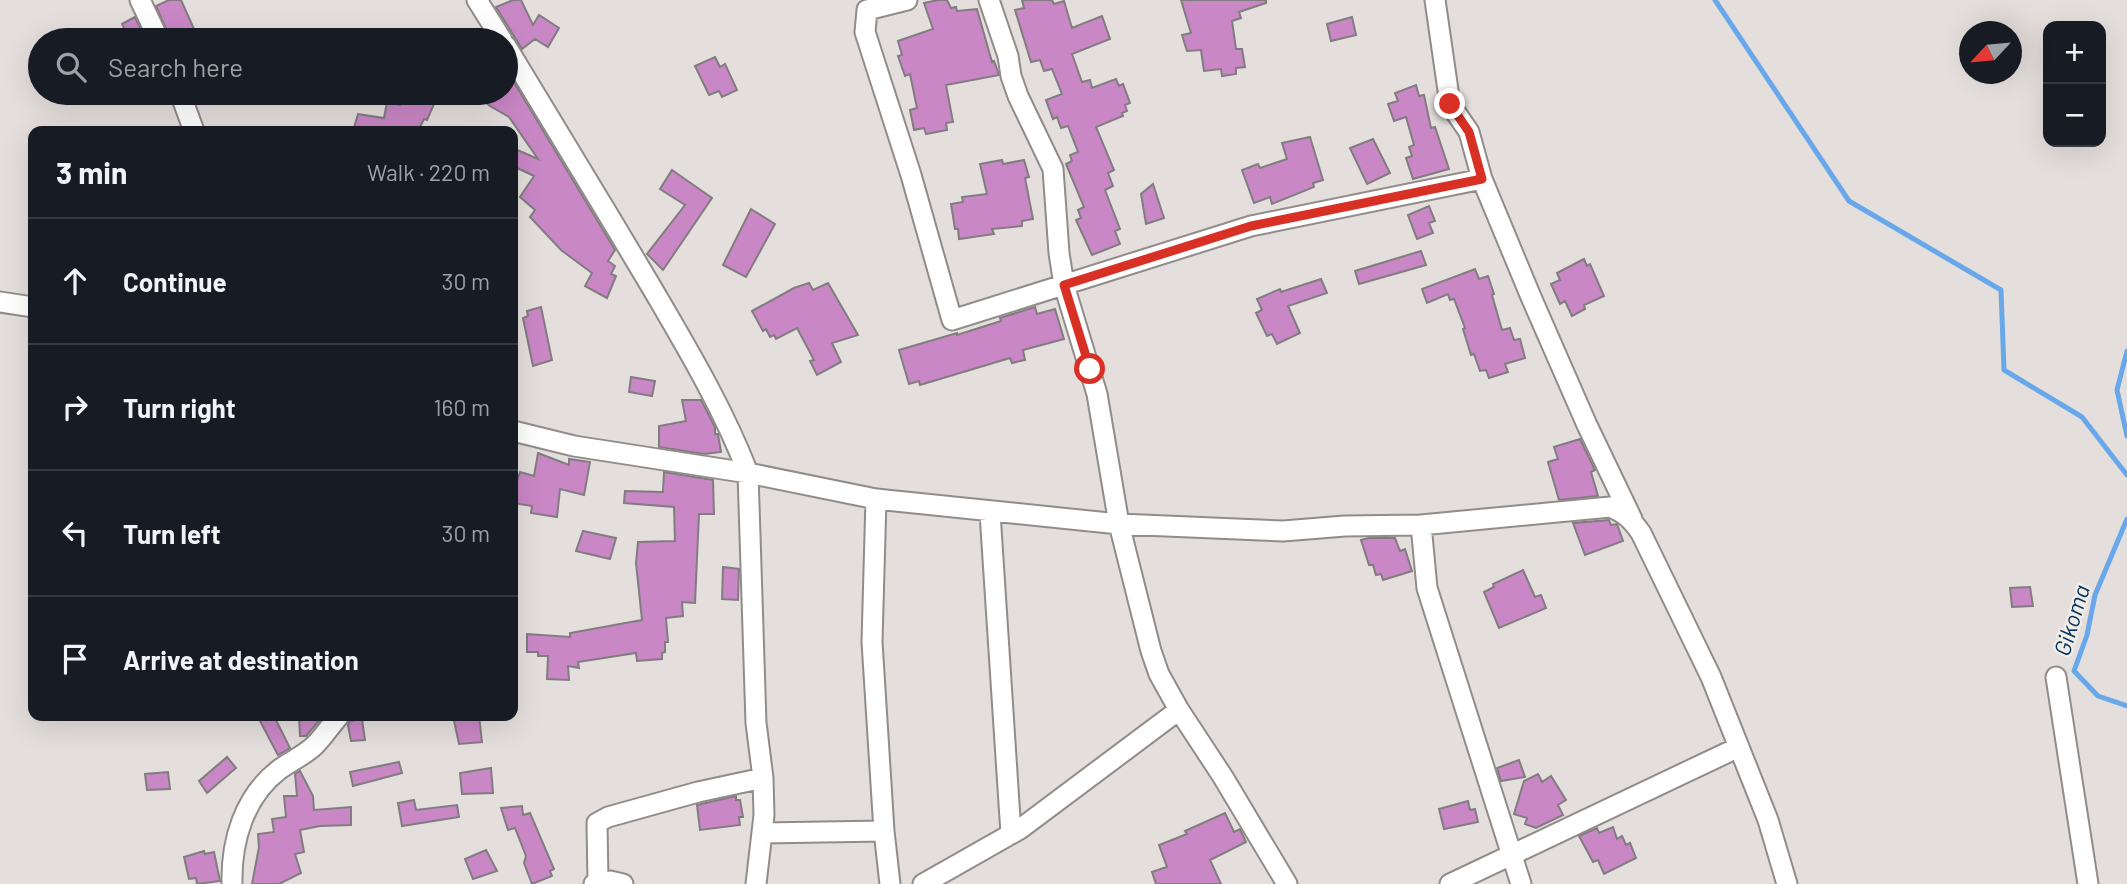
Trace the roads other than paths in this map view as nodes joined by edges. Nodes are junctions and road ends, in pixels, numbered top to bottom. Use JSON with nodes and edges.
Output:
{"nodes":[{"id":1,"x":140,"y":0,"type":"edge"},
{"id":2,"x":477,"y":0,"type":"edge"},
{"id":3,"x":907,"y":0,"type":"edge"},
{"id":4,"x":989,"y":0,"type":"edge"},
{"id":5,"x":1435,"y":0,"type":"edge"},
{"id":6,"x":153,"y":28,"type":"edge"},
{"id":7,"x":494,"y":28,"type":"edge"},
{"id":8,"x":518,"y":66,"type":"edge"},
{"id":9,"x":184,"y":105,"type":"edge"},
{"id":10,"x":192,"y":126,"type":"edge"},
{"id":11,"x":1482,"y":179,"type":"junction"},
{"id":12,"x":1064,"y":285,"type":"junction"},
{"id":13,"x":0,"y":302,"type":"edge"},
{"id":14,"x":28,"y":306,"type":"edge"},
{"id":15,"x":518,"y":432,"type":"edge"},
{"id":16,"x":748,"y":473,"type":"junction"},
{"id":17,"x":876,"y":499,"type":"junction"},
{"id":18,"x":990,"y":513,"type":"junction"},
{"id":19,"x":1632,"y":520,"type":"junction"},
{"id":20,"x":1119,"y":524,"type":"junction"},
{"id":21,"x":1422,"y":525,"type":"junction"},
{"id":22,"x":2056,"y":677,"type":"dead end"},
{"id":23,"x":1179,"y":710,"type":"junction"},
{"id":24,"x":335,"y":721,"type":"edge"},
{"id":25,"x":1739,"y":747,"type":"junction"},
{"id":26,"x":763,"y":778,"type":"junction"},
{"id":27,"x":884,"y":831,"type":"junction"},
{"id":28,"x":762,"y":833,"type":"junction"},
{"id":29,"x":1011,"y":834,"type":"junction"},
{"id":30,"x":1510,"y":855,"type":"junction"},
{"id":31,"x":596,"y":883,"type":"edge"},
{"id":32,"x":232,"y":884,"type":"edge"},
{"id":33,"x":623,"y":884,"type":"edge"},
{"id":34,"x":756,"y":884,"type":"edge"},
{"id":35,"x":890,"y":884,"type":"edge"},
{"id":36,"x":923,"y":884,"type":"edge"},
{"id":37,"x":1287,"y":884,"type":"edge"},
{"id":38,"x":1450,"y":884,"type":"edge"},
{"id":39,"x":1521,"y":884,"type":"edge"},
{"id":40,"x":1787,"y":884,"type":"edge"},
{"id":41,"x":2088,"y":884,"type":"edge"}],
"edges":[{"from":1,"to":6,"type":"street"},
{"from":2,"to":7,"type":"street"},
{"from":3,"to":12,"type":"street"},
{"from":4,"to":12,"type":"street"},
{"from":5,"to":11,"type":"street"},
{"from":8,"to":16,"type":"street"},
{"from":9,"to":10,"type":"street"},
{"from":11,"to":12,"type":"street"},
{"from":11,"to":19,"type":"street"},
{"from":12,"to":20,"type":"street"},
{"from":13,"to":14,"type":"street"},
{"from":15,"to":16,"type":"street"},
{"from":16,"to":17,"type":"street"},
{"from":16,"to":26,"type":"street"},
{"from":17,"to":18,"type":"street"},
{"from":17,"to":27,"type":"street"},
{"from":18,"to":20,"type":"street"},
{"from":18,"to":29,"type":"street"},
{"from":19,"to":21,"type":"street"},
{"from":19,"to":25,"type":"street"},
{"from":20,"to":21,"type":"street"},
{"from":20,"to":23,"type":"street"},
{"from":21,"to":30,"type":"street"},
{"from":22,"to":41,"type":"street"},
{"from":23,"to":29,"type":"street"},
{"from":23,"to":37,"type":"street"},
{"from":24,"to":32,"type":"street"},
{"from":25,"to":30,"type":"street"},
{"from":25,"to":40,"type":"street"},
{"from":26,"to":28,"type":"street"},
{"from":26,"to":31,"type":"street"},
{"from":27,"to":28,"type":"street"},
{"from":27,"to":35,"type":"street"},
{"from":28,"to":34,"type":"street"},
{"from":29,"to":36,"type":"street"},
{"from":30,"to":38,"type":"street"},
{"from":30,"to":39,"type":"street"},
{"from":31,"to":33,"type":"street"}]}
